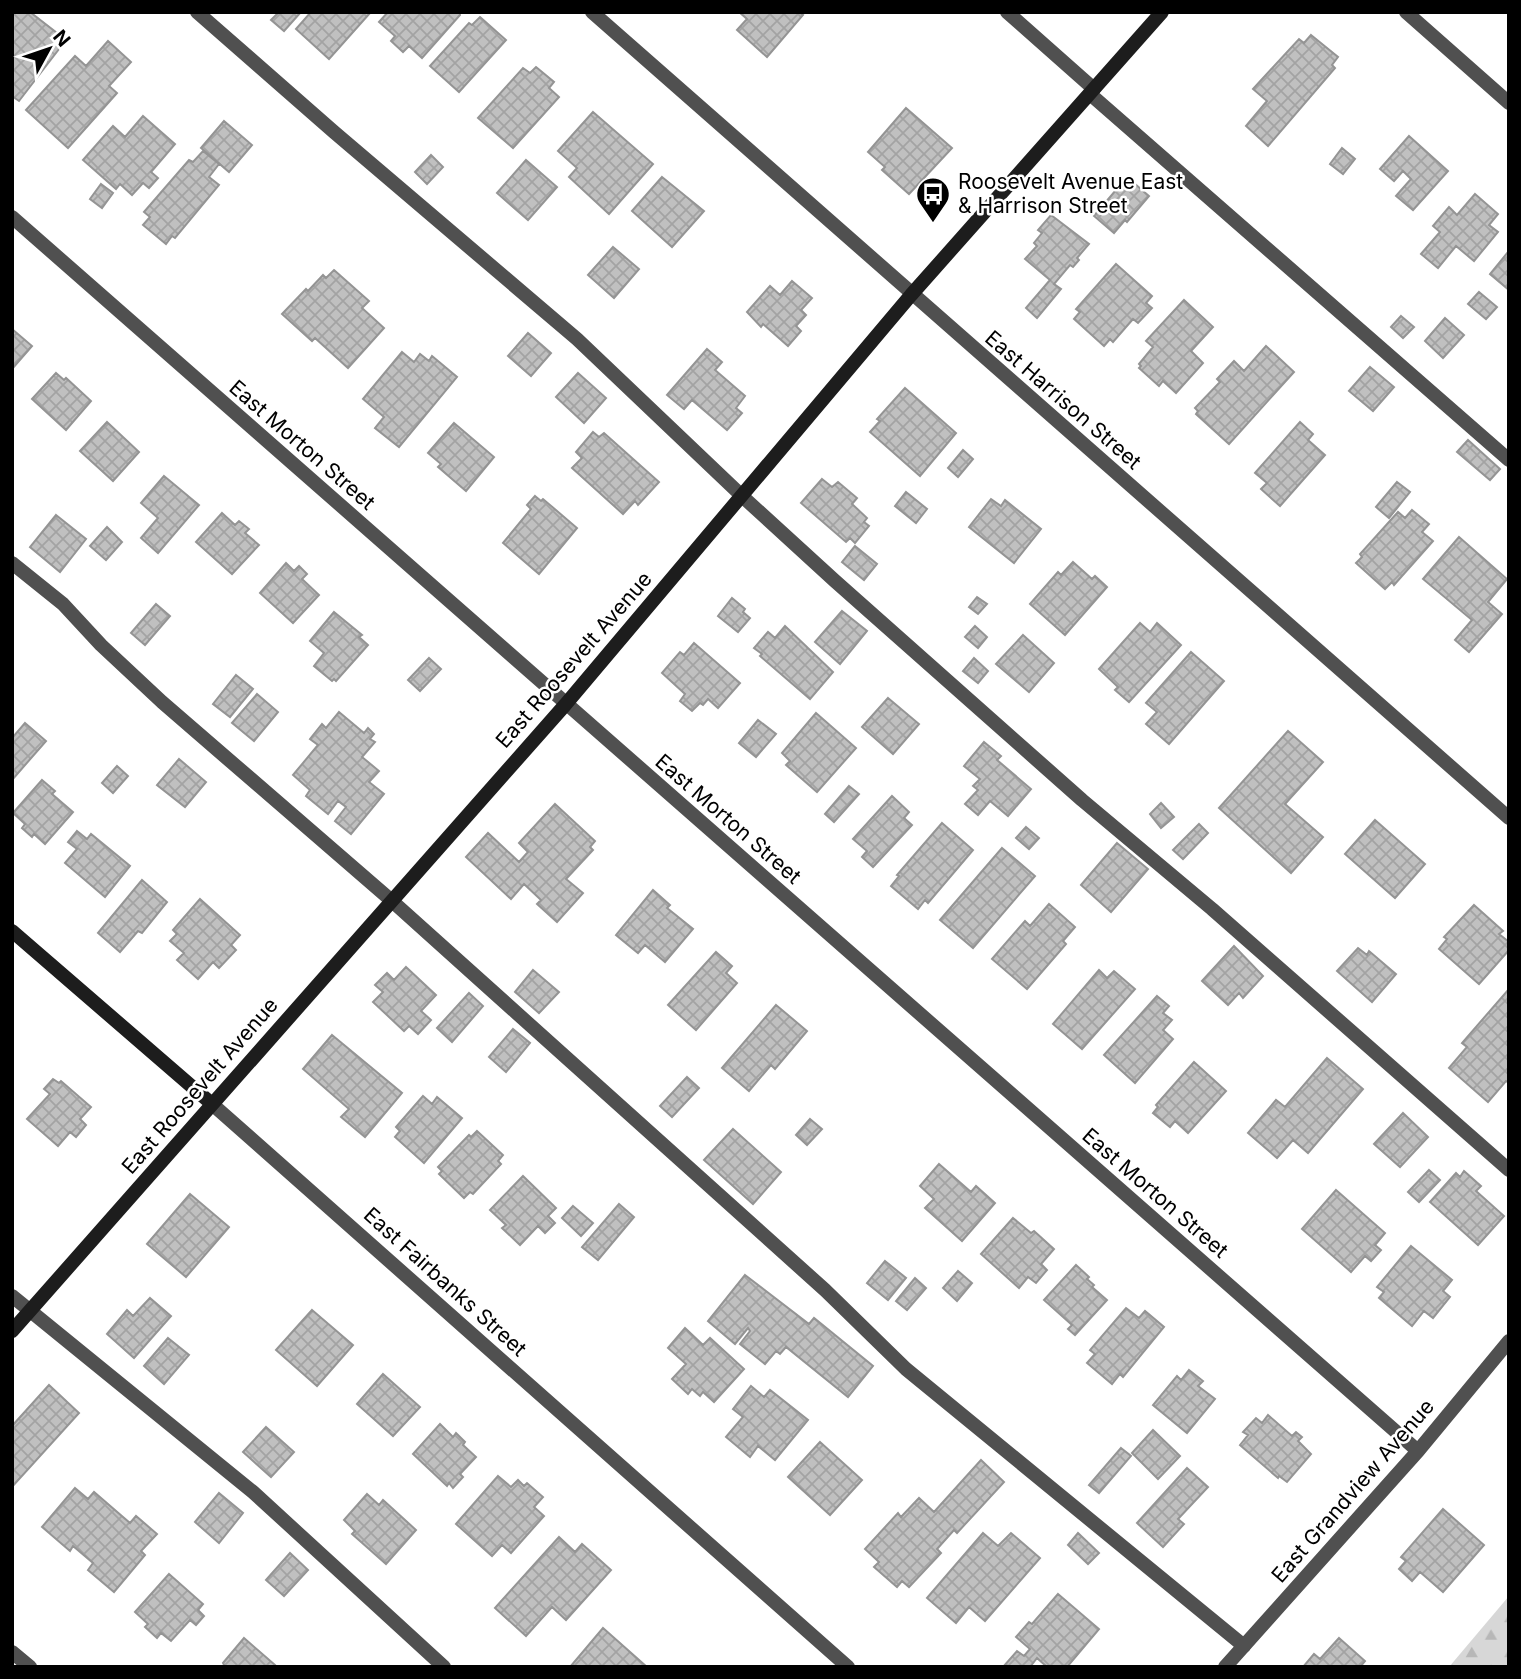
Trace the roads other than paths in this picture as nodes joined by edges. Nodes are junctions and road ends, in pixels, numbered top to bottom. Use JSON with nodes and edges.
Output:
{"nodes":[{"id":1,"x":197,"y":12,"type":"edge"},
{"id":2,"x":592,"y":12,"type":"edge"},
{"id":3,"x":1007,"y":12,"type":"edge"},
{"id":4,"x":1162,"y":12,"type":"edge"},
{"id":5,"x":1406,"y":12,"type":"edge"},
{"id":6,"x":1092,"y":91,"type":"junction"},
{"id":7,"x":1509,"y":103,"type":"edge"},
{"id":8,"x":12,"y":217,"type":"edge"},
{"id":9,"x":911,"y":295,"type":"junction"},
{"id":10,"x":1509,"y":460,"type":"edge"},
{"id":11,"x":741,"y":496,"type":"junction"},
{"id":12,"x":12,"y":563,"type":"edge"},
{"id":13,"x":565,"y":705,"type":"junction"},
{"id":14,"x":1509,"y":818,"type":"edge"},
{"id":15,"x":391,"y":901,"type":"junction"},
{"id":16,"x":12,"y":931,"type":"edge"},
{"id":17,"x":212,"y":1104,"type":"junction"},
{"id":18,"x":1509,"y":1170,"type":"edge"},
{"id":19,"x":12,"y":1296,"type":"edge"},
{"id":20,"x":29,"y":1312,"type":"junction"},
{"id":21,"x":12,"y":1331,"type":"edge"},
{"id":22,"x":1509,"y":1341,"type":"edge"},
{"id":23,"x":1418,"y":1451,"type":"junction"},
{"id":24,"x":1244,"y":1646,"type":"junction"},
{"id":25,"x":12,"y":1652,"type":"edge"},
{"id":26,"x":30,"y":1667,"type":"edge"},
{"id":27,"x":444,"y":1667,"type":"edge"},
{"id":28,"x":848,"y":1667,"type":"edge"},
{"id":29,"x":1226,"y":1667,"type":"edge"}],
"edges":[{"from":1,"to":11,"type":"street"},
{"from":2,"to":9,"type":"street","name":"East Harrison Street"},
{"from":3,"to":6,"type":"street"},
{"from":4,"to":6,"type":"street","name":"East Roosevelt Avenue"},
{"from":5,"to":7,"type":"street"},
{"from":6,"to":9,"type":"street","name":"East Roosevelt Avenue"},
{"from":6,"to":10,"type":"street"},
{"from":8,"to":13,"type":"street","name":"East Morton Street"},
{"from":9,"to":11,"type":"street","name":"East Roosevelt Avenue"},
{"from":9,"to":14,"type":"street","name":"East Harrison Street"},
{"from":11,"to":13,"type":"street","name":"East Roosevelt Avenue"},
{"from":11,"to":18,"type":"street"},
{"from":12,"to":15,"type":"street"},
{"from":13,"to":15,"type":"street","name":"East Roosevelt Avenue"},
{"from":13,"to":23,"type":"street","name":"East Morton Street"},
{"from":15,"to":17,"type":"street","name":"East Roosevelt Avenue"},
{"from":15,"to":24,"type":"street"},
{"from":16,"to":17,"type":"street","name":"East Fairbanks Street"},
{"from":17,"to":20,"type":"street","name":"East Roosevelt Avenue"},
{"from":17,"to":28,"type":"street","name":"East Fairbanks Street"},
{"from":19,"to":20,"type":"street"},
{"from":20,"to":21,"type":"street","name":"East Roosevelt Avenue"},
{"from":20,"to":27,"type":"street"},
{"from":22,"to":23,"type":"street","name":"East Grandview Avenue"},
{"from":23,"to":24,"type":"street","name":"East Grandview Avenue"},
{"from":24,"to":29,"type":"street","name":"East Grandview Avenue"},
{"from":25,"to":26,"type":"street"}]}
